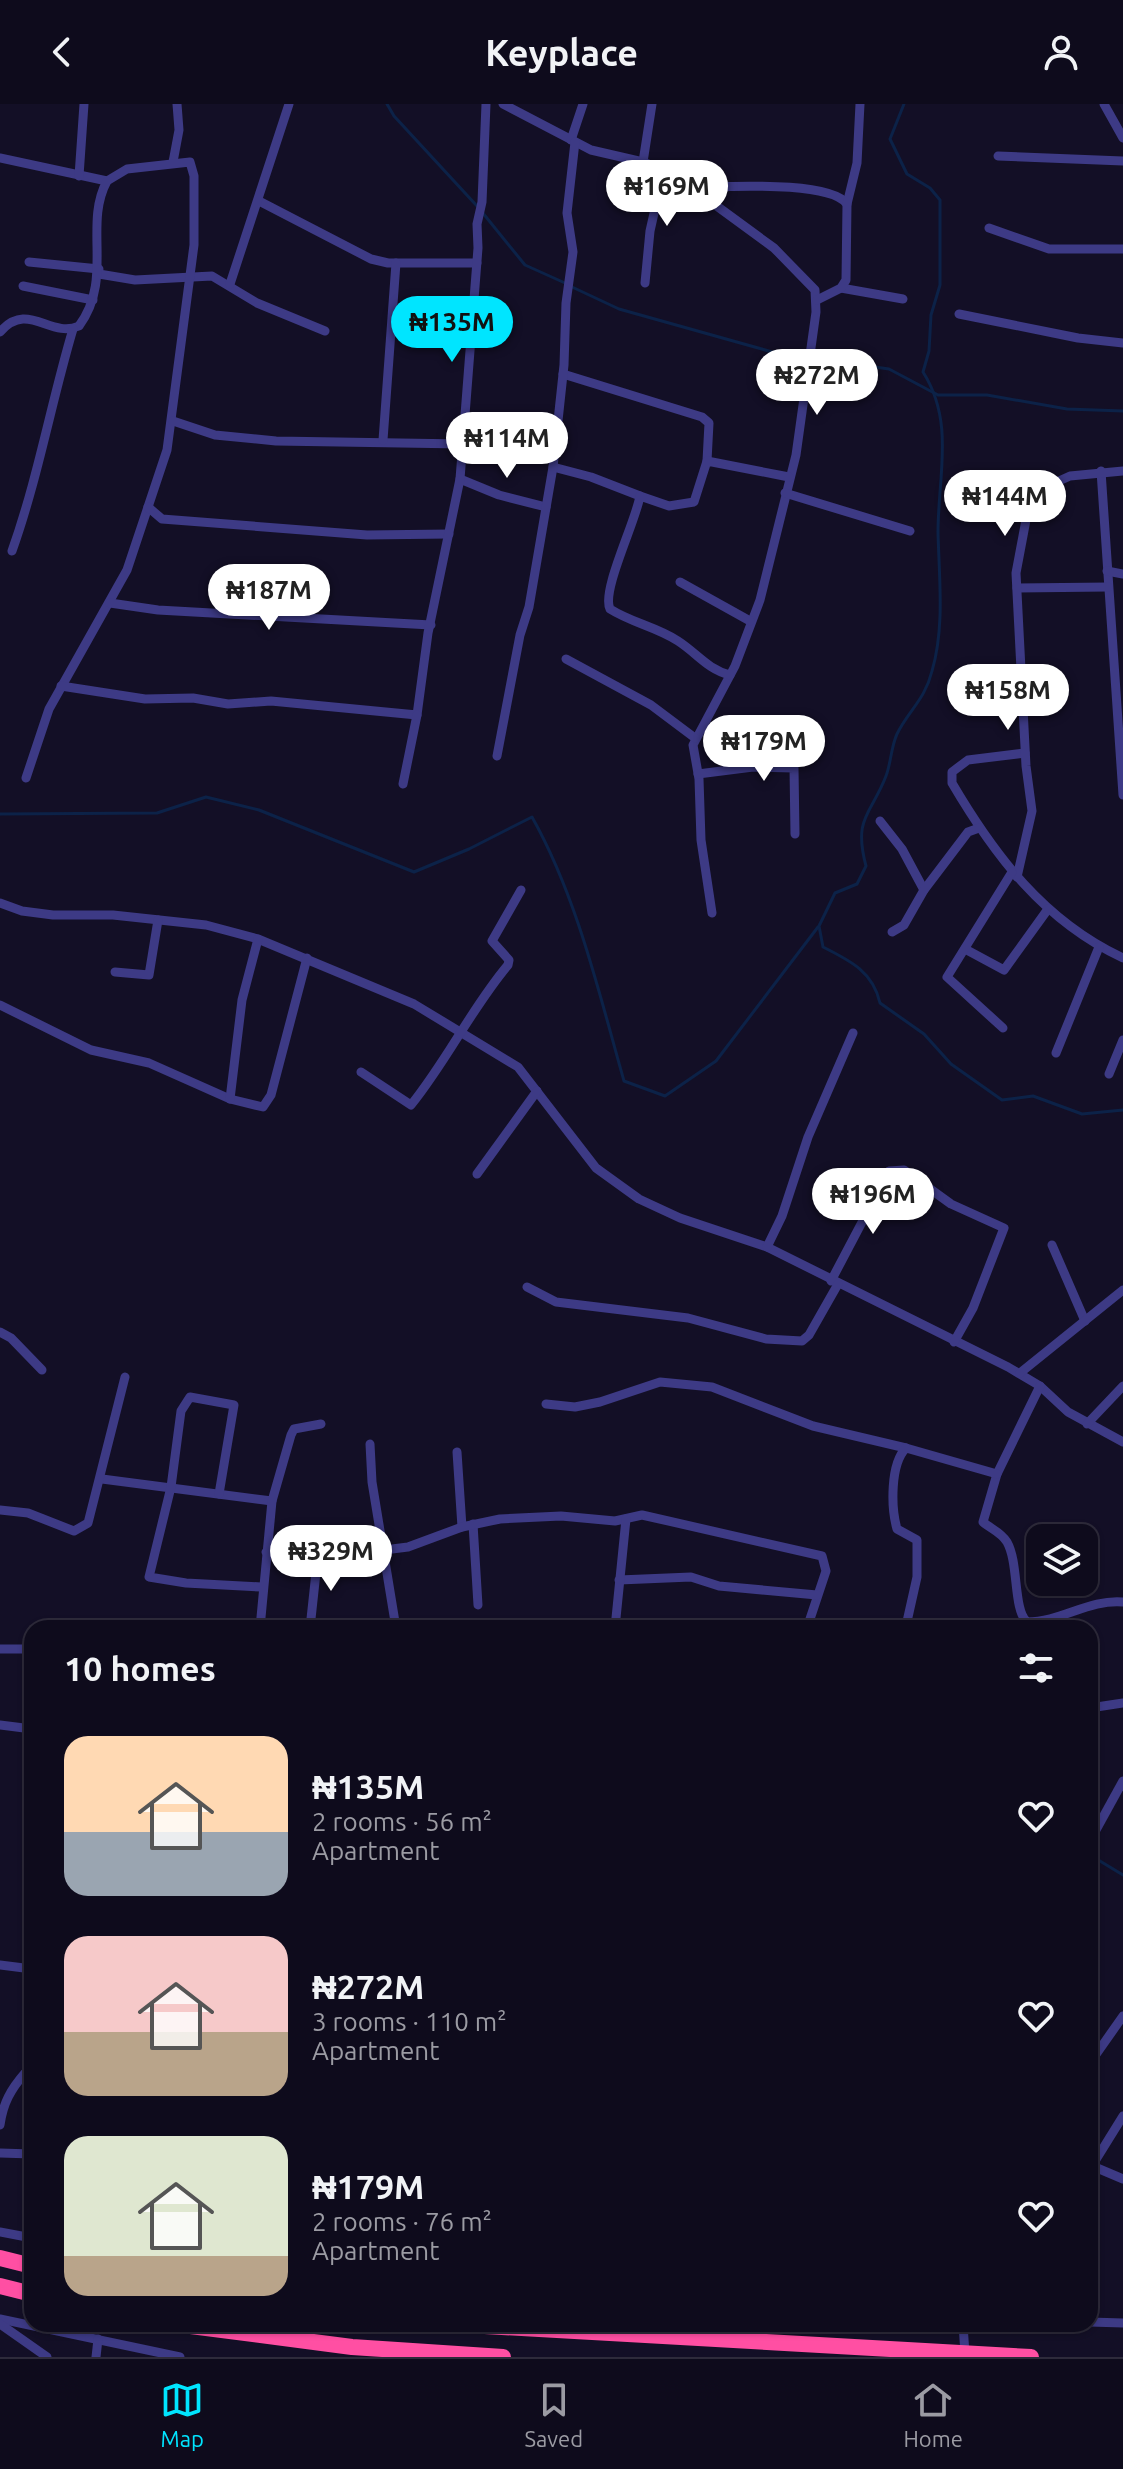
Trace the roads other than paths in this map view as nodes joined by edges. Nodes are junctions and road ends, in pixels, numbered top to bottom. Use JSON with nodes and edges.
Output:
{"nodes":[{"id":1,"x":84,"y":104,"type":"edge"},
{"id":2,"x":177,"y":104,"type":"edge"},
{"id":3,"x":289,"y":104,"type":"edge"},
{"id":4,"x":486,"y":104,"type":"edge"},
{"id":5,"x":503,"y":104,"type":"edge"},
{"id":6,"x":583,"y":104,"type":"edge"},
{"id":7,"x":652,"y":104,"type":"edge"},
{"id":8,"x":860,"y":104,"type":"edge"},
{"id":9,"x":1104,"y":104,"type":"edge"},
{"id":10,"x":1123,"y":138,"type":"edge"},
{"id":11,"x":573,"y":141,"type":"junction"},
{"id":12,"x":998,"y":156,"type":"dead end"},
{"id":13,"x":0,"y":158,"type":"edge"},
{"id":14,"x":1123,"y":161,"type":"edge"},
{"id":15,"x":173,"y":162,"type":"junction"},
{"id":16,"x":643,"y":162,"type":"junction"},
{"id":17,"x":664,"y":169,"type":"junction"},
{"id":18,"x":79,"y":176,"type":"junction"},
{"id":19,"x":107,"y":181,"type":"junction"},
{"id":20,"x":693,"y":187,"type":"junction"},
{"id":21,"x":259,"y":201,"type":"junction"},
{"id":22,"x":847,"y":204,"type":"junction"},
{"id":23,"x":989,"y":228,"type":"dead end"},
{"id":24,"x":1123,"y":249,"type":"edge"},
{"id":25,"x":29,"y":262,"type":"dead end"},
{"id":26,"x":396,"y":263,"type":"junction"},
{"id":27,"x":477,"y":263,"type":"junction"},
{"id":28,"x":99,"y":271,"type":"junction"},
{"id":29,"x":190,"y":275,"type":"junction"},
{"id":30,"x":645,"y":283,"type":"dead end"},
{"id":31,"x":230,"y":284,"type":"junction"},
{"id":32,"x":23,"y":286,"type":"dead end"},
{"id":33,"x":841,"y":288,"type":"junction"},
{"id":34,"x":903,"y":299,"type":"dead end"},
{"id":35,"x":93,"y":300,"type":"junction"},
{"id":36,"x":817,"y":300,"type":"junction"},
{"id":37,"x":959,"y":314,"type":"dead end"},
{"id":38,"x":2,"y":326,"type":"edge"},
{"id":39,"x":73,"y":329,"type":"junction"},
{"id":40,"x":325,"y":331,"type":"dead end"},
{"id":41,"x":1123,"y":343,"type":"edge"},
{"id":42,"x":563,"y":374,"type":"junction"},
{"id":43,"x":173,"y":421,"type":"junction"},
{"id":44,"x":383,"y":440,"type":"junction"},
{"id":45,"x":463,"y":444,"type":"junction"},
{"id":46,"x":707,"y":461,"type":"junction"},
{"id":47,"x":553,"y":467,"type":"junction"},
{"id":48,"x":1101,"y":471,"type":"junction"},
{"id":49,"x":1123,"y":471,"type":"edge"},
{"id":50,"x":789,"y":477,"type":"junction"},
{"id":51,"x":460,"y":479,"type":"junction"},
{"id":52,"x":785,"y":493,"type":"junction"},
{"id":53,"x":640,"y":496,"type":"junction"},
{"id":54,"x":148,"y":507,"type":"junction"},
{"id":55,"x":546,"y":507,"type":"junction"},
{"id":56,"x":910,"y":531,"type":"dead end"},
{"id":57,"x":449,"y":534,"type":"junction"},
{"id":58,"x":12,"y":551,"type":"dead end"},
{"id":59,"x":1107,"y":571,"type":"junction"},
{"id":60,"x":1123,"y":574,"type":"edge"},
{"id":61,"x":680,"y":582,"type":"dead end"},
{"id":62,"x":1108,"y":587,"type":"junction"},
{"id":63,"x":1017,"y":588,"type":"junction"},
{"id":64,"x":110,"y":603,"type":"junction"},
{"id":65,"x":750,"y":621,"type":"junction"},
{"id":66,"x":431,"y":625,"type":"junction"},
{"id":67,"x":566,"y":659,"type":"dead end"},
{"id":68,"x":730,"y":675,"type":"junction"},
{"id":69,"x":61,"y":686,"type":"junction"},
{"id":70,"x":417,"y":715,"type":"junction"},
{"id":71,"x":695,"y":738,"type":"junction"},
{"id":72,"x":1025,"y":753,"type":"junction"},
{"id":73,"x":497,"y":756,"type":"dead end"},
{"id":74,"x":1121,"y":763,"type":"edge"},
{"id":75,"x":698,"y":774,"type":"junction"},
{"id":76,"x":26,"y":778,"type":"dead end"},
{"id":77,"x":403,"y":784,"type":"dead end"},
{"id":78,"x":1123,"y":795,"type":"edge"},
{"id":79,"x":880,"y":821,"type":"dead end"},
{"id":80,"x":979,"y":828,"type":"junction"},
{"id":81,"x":795,"y":834,"type":"dead end"},
{"id":82,"x":1014,"y":874,"type":"junction"},
{"id":83,"x":521,"y":890,"type":"dead end"},
{"id":84,"x":924,"y":890,"type":"junction"},
{"id":85,"x":0,"y":903,"type":"edge"},
{"id":86,"x":1048,"y":909,"type":"junction"},
{"id":87,"x":712,"y":913,"type":"dead end"},
{"id":88,"x":158,"y":920,"type":"junction"},
{"id":89,"x":892,"y":932,"type":"dead end"},
{"id":90,"x":258,"y":939,"type":"junction"},
{"id":91,"x":1099,"y":947,"type":"junction"},
{"id":92,"x":965,"y":949,"type":"junction"},
{"id":93,"x":307,"y":958,"type":"junction"},
{"id":94,"x":1123,"y":958,"type":"edge"},
{"id":95,"x":115,"y":972,"type":"dead end"},
{"id":96,"x":0,"y":1005,"type":"edge"},
{"id":97,"x":1003,"y":1028,"type":"dead end"},
{"id":98,"x":853,"y":1033,"type":"dead end"},
{"id":99,"x":461,"y":1034,"type":"junction"},
{"id":100,"x":1123,"y":1040,"type":"edge"},
{"id":101,"x":1056,"y":1053,"type":"dead end"},
{"id":102,"x":361,"y":1072,"type":"dead end"},
{"id":103,"x":1109,"y":1074,"type":"dead end"},
{"id":104,"x":537,"y":1091,"type":"junction"},
{"id":105,"x":230,"y":1099,"type":"junction"},
{"id":106,"x":477,"y":1174,"type":"dead end"},
{"id":107,"x":1052,"y":1245,"type":"dead end"},
{"id":108,"x":767,"y":1247,"type":"junction"},
{"id":109,"x":834,"y":1282,"type":"junction"},
{"id":110,"x":527,"y":1287,"type":"dead end"},
{"id":111,"x":1123,"y":1290,"type":"edge"},
{"id":112,"x":1085,"y":1321,"type":"junction"},
{"id":113,"x":0,"y":1332,"type":"edge"},
{"id":114,"x":954,"y":1342,"type":"junction"},
{"id":115,"x":42,"y":1370,"type":"dead end"},
{"id":116,"x":1020,"y":1373,"type":"junction"},
{"id":117,"x":125,"y":1377,"type":"dead end"},
{"id":118,"x":1040,"y":1386,"type":"junction"},
{"id":119,"x":1123,"y":1386,"type":"edge"},
{"id":120,"x":546,"y":1404,"type":"dead end"},
{"id":121,"x":321,"y":1424,"type":"dead end"},
{"id":122,"x":1087,"y":1424,"type":"junction"},
{"id":123,"x":1123,"y":1442,"type":"edge"},
{"id":124,"x":370,"y":1444,"type":"dead end"},
{"id":125,"x":906,"y":1448,"type":"junction"},
{"id":126,"x":457,"y":1452,"type":"dead end"},
{"id":127,"x":997,"y":1474,"type":"junction"},
{"id":128,"x":102,"y":1479,"type":"junction"},
{"id":129,"x":171,"y":1487,"type":"junction"},
{"id":130,"x":219,"y":1494,"type":"junction"},
{"id":131,"x":272,"y":1501,"type":"junction"},
{"id":132,"x":0,"y":1510,"type":"edge"},
{"id":133,"x":626,"y":1519,"type":"junction"},
{"id":134,"x":473,"y":1524,"type":"junction"},
{"id":135,"x":462,"y":1527,"type":"junction"},
{"id":136,"x":383,"y":1551,"type":"junction"},
{"id":137,"x":266,"y":1552,"type":"junction"},
{"id":138,"x":318,"y":1554,"type":"junction"},
{"id":139,"x":619,"y":1580,"type":"junction"},
{"id":140,"x":261,"y":1587,"type":"junction"},
{"id":141,"x":817,"y":1595,"type":"junction"},
{"id":142,"x":1123,"y":1602,"type":"edge"},
{"id":143,"x":478,"y":1605,"type":"dead end"},
{"id":144,"x":616,"y":1618,"type":"dead end"},
{"id":145,"x":260,"y":1620,"type":"edge"},
{"id":146,"x":311,"y":1620,"type":"edge"},
{"id":147,"x":395,"y":1620,"type":"edge"},
{"id":148,"x":809,"y":1620,"type":"edge"},
{"id":149,"x":907,"y":1620,"type":"edge"},
{"id":150,"x":1025,"y":1620,"type":"edge"},
{"id":151,"x":1041,"y":1620,"type":"edge"},
{"id":152,"x":0,"y":1649,"type":"edge"},
{"id":153,"x":24,"y":1649,"type":"edge"},
{"id":154,"x":1123,"y":1703,"type":"edge"},
{"id":155,"x":1098,"y":1707,"type":"edge"},
{"id":156,"x":0,"y":1725,"type":"edge"},
{"id":157,"x":24,"y":1728,"type":"edge"},
{"id":158,"x":1123,"y":1781,"type":"edge"},
{"id":159,"x":1098,"y":1826,"type":"edge"},
{"id":160,"x":0,"y":1965,"type":"edge"},
{"id":161,"x":24,"y":1968,"type":"edge"},
{"id":162,"x":1122,"y":2019,"type":"edge"},
{"id":163,"x":1098,"y":2052,"type":"edge"},
{"id":164,"x":24,"y":2074,"type":"edge"},
{"id":165,"x":1123,"y":2116,"type":"edge"},
{"id":166,"x":0,"y":2125,"type":"edge"},
{"id":167,"x":0,"y":2153,"type":"edge"},
{"id":168,"x":24,"y":2154,"type":"edge"},
{"id":169,"x":1098,"y":2154,"type":"edge"},
{"id":170,"x":1098,"y":2168,"type":"edge"},
{"id":171,"x":1123,"y":2179,"type":"edge"},
{"id":172,"x":0,"y":2232,"type":"edge"},
{"id":173,"x":24,"y":2236,"type":"edge"},
{"id":174,"x":0,"y":2258,"type":"edge"},
{"id":175,"x":24,"y":2264,"type":"edge"},
{"id":176,"x":0,"y":2286,"type":"edge"},
{"id":177,"x":24,"y":2292,"type":"edge"},
{"id":178,"x":0,"y":2322,"type":"edge"},
{"id":179,"x":1098,"y":2322,"type":"edge"},
{"id":180,"x":1123,"y":2323,"type":"edge"},
{"id":181,"x":24,"y":2326,"type":"edge"},
{"id":182,"x":58,"y":2332,"type":"edge"},
{"id":183,"x":237,"y":2332,"type":"edge"},
{"id":184,"x":587,"y":2332,"type":"edge"},
{"id":185,"x":964,"y":2332,"type":"edge"},
{"id":186,"x":98,"y":2339,"type":"junction"},
{"id":187,"x":965,"y":2354,"type":"junction"},
{"id":188,"x":43,"y":2356,"type":"edge"},
{"id":189,"x":96,"y":2357,"type":"edge"},
{"id":190,"x":180,"y":2357,"type":"edge"},
{"id":191,"x":503,"y":2357,"type":"edge"},
{"id":192,"x":1031,"y":2357,"type":"edge"}],
"edges":[{"from":1,"to":18,"type":"street"},
{"from":2,"to":15,"type":"street"},
{"from":3,"to":21,"type":"street"},
{"from":4,"to":27,"type":"street"},
{"from":5,"to":11,"type":"street"},
{"from":6,"to":11,"type":"street"},
{"from":7,"to":16,"type":"street"},
{"from":8,"to":22,"type":"street"},
{"from":9,"to":10,"type":"street"},
{"from":11,"to":16,"type":"street"},
{"from":11,"to":42,"type":"street"},
{"from":12,"to":14,"type":"street"},
{"from":13,"to":18,"type":"street"},
{"from":15,"to":19,"type":"street"},
{"from":15,"to":29,"type":"street"},
{"from":16,"to":17,"type":"street"},
{"from":17,"to":20,"type":"street"},
{"from":17,"to":30,"type":"street"},
{"from":18,"to":19,"type":"street"},
{"from":19,"to":28,"type":"street"},
{"from":20,"to":22,"type":"street"},
{"from":20,"to":36,"type":"street"},
{"from":21,"to":26,"type":"street"},
{"from":21,"to":31,"type":"street"},
{"from":22,"to":33,"type":"street"},
{"from":23,"to":24,"type":"street"},
{"from":25,"to":28,"type":"street"},
{"from":26,"to":27,"type":"street"},
{"from":26,"to":44,"type":"street"},
{"from":27,"to":45,"type":"street"},
{"from":28,"to":29,"type":"street"},
{"from":28,"to":35,"type":"street"},
{"from":29,"to":31,"type":"street"},
{"from":29,"to":43,"type":"street"},
{"from":31,"to":40,"type":"street"},
{"from":32,"to":35,"type":"street"},
{"from":33,"to":34,"type":"street"},
{"from":33,"to":36,"type":"street"},
{"from":35,"to":39,"type":"street"},
{"from":36,"to":50,"type":"street"},
{"from":37,"to":41,"type":"street"},
{"from":38,"to":39,"type":"street"},
{"from":39,"to":58,"type":"street"},
{"from":42,"to":46,"type":"street"},
{"from":42,"to":47,"type":"street"},
{"from":43,"to":44,"type":"street"},
{"from":43,"to":54,"type":"street"},
{"from":44,"to":45,"type":"street"},
{"from":45,"to":51,"type":"street"},
{"from":46,"to":50,"type":"street"},
{"from":46,"to":53,"type":"street"},
{"from":47,"to":53,"type":"street"},
{"from":47,"to":55,"type":"street"},
{"from":48,"to":49,"type":"street"},
{"from":48,"to":59,"type":"street"},
{"from":48,"to":63,"type":"street"},
{"from":50,"to":52,"type":"street"},
{"from":51,"to":55,"type":"street"},
{"from":51,"to":57,"type":"street"},
{"from":52,"to":56,"type":"street"},
{"from":52,"to":65,"type":"street"},
{"from":53,"to":68,"type":"street"},
{"from":54,"to":57,"type":"street"},
{"from":54,"to":64,"type":"street"},
{"from":55,"to":73,"type":"street"},
{"from":57,"to":66,"type":"street"},
{"from":59,"to":60,"type":"street"},
{"from":59,"to":62,"type":"street"},
{"from":61,"to":65,"type":"street"},
{"from":62,"to":63,"type":"street"},
{"from":62,"to":74,"type":"street"},
{"from":63,"to":72,"type":"street"},
{"from":64,"to":66,"type":"street"},
{"from":64,"to":69,"type":"street"},
{"from":65,"to":68,"type":"street"},
{"from":66,"to":70,"type":"street"},
{"from":67,"to":71,"type":"street"},
{"from":68,"to":71,"type":"street"},
{"from":69,"to":70,"type":"street"},
{"from":69,"to":76,"type":"street"},
{"from":70,"to":77,"type":"street"},
{"from":71,"to":75,"type":"street"},
{"from":72,"to":80,"type":"street"},
{"from":72,"to":82,"type":"street"},
{"from":74,"to":78,"type":"street"},
{"from":75,"to":81,"type":"street"},
{"from":75,"to":87,"type":"street"},
{"from":79,"to":84,"type":"street"},
{"from":80,"to":82,"type":"street"},
{"from":80,"to":84,"type":"street"},
{"from":82,"to":86,"type":"street"},
{"from":82,"to":92,"type":"street"},
{"from":83,"to":99,"type":"street"},
{"from":84,"to":89,"type":"street"},
{"from":85,"to":88,"type":"street"},
{"from":86,"to":91,"type":"street"},
{"from":86,"to":92,"type":"street"},
{"from":88,"to":90,"type":"street"},
{"from":88,"to":95,"type":"street"},
{"from":90,"to":93,"type":"street"},
{"from":90,"to":105,"type":"street"},
{"from":91,"to":94,"type":"street"},
{"from":91,"to":101,"type":"street"},
{"from":92,"to":97,"type":"street"},
{"from":93,"to":99,"type":"street"},
{"from":93,"to":105,"type":"street"},
{"from":96,"to":105,"type":"street"},
{"from":98,"to":108,"type":"street"},
{"from":99,"to":102,"type":"street"},
{"from":99,"to":104,"type":"street"},
{"from":100,"to":103,"type":"street"},
{"from":104,"to":106,"type":"street"},
{"from":104,"to":108,"type":"street"},
{"from":107,"to":112,"type":"street"},
{"from":108,"to":109,"type":"street"},
{"from":109,"to":110,"type":"street"},
{"from":109,"to":114,"type":"street"},
{"from":109,"to":114,"type":"street"},
{"from":111,"to":112,"type":"street"},
{"from":112,"to":116,"type":"street"},
{"from":113,"to":115,"type":"street"},
{"from":114,"to":116,"type":"street"},
{"from":116,"to":118,"type":"street"},
{"from":117,"to":128,"type":"street"},
{"from":118,"to":122,"type":"street"},
{"from":118,"to":127,"type":"street"},
{"from":119,"to":122,"type":"street"},
{"from":120,"to":125,"type":"street"},
{"from":121,"to":131,"type":"street"},
{"from":122,"to":123,"type":"street"},
{"from":124,"to":136,"type":"street"},
{"from":125,"to":127,"type":"street"},
{"from":125,"to":149,"type":"street"},
{"from":126,"to":135,"type":"street"},
{"from":127,"to":150,"type":"street"},
{"from":128,"to":129,"type":"street"},
{"from":128,"to":132,"type":"street"},
{"from":129,"to":130,"type":"street"},
{"from":129,"to":130,"type":"street"},
{"from":129,"to":140,"type":"street"},
{"from":130,"to":131,"type":"street"},
{"from":131,"to":137,"type":"street"},
{"from":133,"to":134,"type":"street"},
{"from":133,"to":139,"type":"street"},
{"from":133,"to":141,"type":"street"},
{"from":134,"to":135,"type":"street"},
{"from":134,"to":143,"type":"street"},
{"from":135,"to":136,"type":"street"},
{"from":136,"to":138,"type":"street"},
{"from":136,"to":147,"type":"street"},
{"from":137,"to":138,"type":"street"},
{"from":137,"to":140,"type":"street"},
{"from":138,"to":146,"type":"street"},
{"from":139,"to":141,"type":"street"},
{"from":139,"to":144,"type":"street"},
{"from":140,"to":145,"type":"street"},
{"from":141,"to":148,"type":"street"},
{"from":142,"to":151,"type":"street"},
{"from":152,"to":153,"type":"street"},
{"from":154,"to":155,"type":"street"},
{"from":156,"to":157,"type":"street"},
{"from":158,"to":159,"type":"street"},
{"from":160,"to":161,"type":"street"},
{"from":162,"to":163,"type":"street"},
{"from":164,"to":166,"type":"street"},
{"from":165,"to":169,"type":"street"},
{"from":167,"to":168,"type":"street"},
{"from":170,"to":171,"type":"street"},
{"from":172,"to":173,"type":"street"},
{"from":174,"to":175,"type":"highway"},
{"from":176,"to":177,"type":"highway"},
{"from":178,"to":181,"type":"street"},
{"from":178,"to":188,"type":"street"},
{"from":179,"to":180,"type":"street"},
{"from":182,"to":186,"type":"street"},
{"from":183,"to":191,"type":"highway"},
{"from":184,"to":187,"type":"highway"},
{"from":185,"to":187,"type":"street"},
{"from":186,"to":189,"type":"street"},
{"from":186,"to":190,"type":"street"},
{"from":187,"to":192,"type":"highway"}]}
